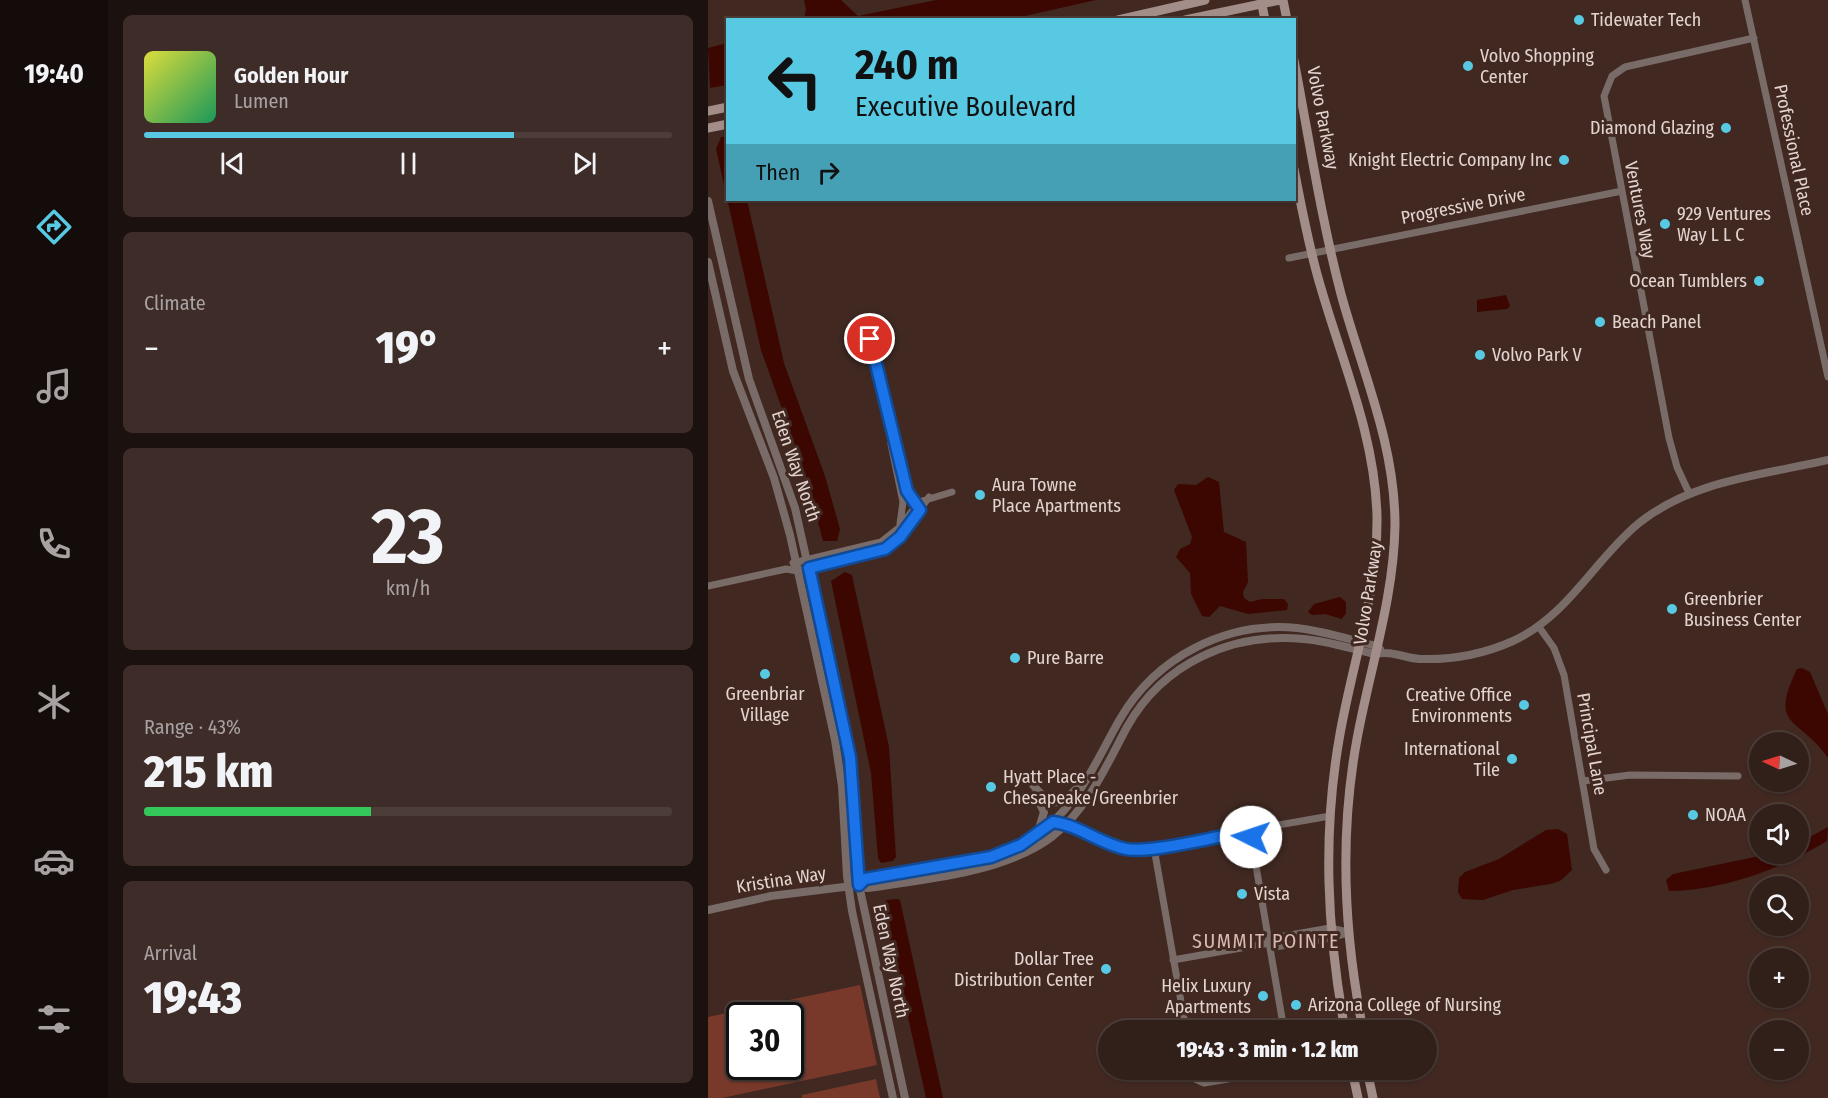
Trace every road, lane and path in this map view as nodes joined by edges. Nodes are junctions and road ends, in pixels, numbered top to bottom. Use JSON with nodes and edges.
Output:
{"nodes":[{"id":1,"x":1204,"y":0,"type":"edge"},
{"id":2,"x":1281,"y":0,"type":"edge"},
{"id":3,"x":1745,"y":0,"type":"edge"},
{"id":4,"x":1261,"y":2,"type":"edge"},
{"id":5,"x":1127,"y":18,"type":"edge"},
{"id":6,"x":1193,"y":18,"type":"edge"},
{"id":7,"x":1265,"y":18,"type":"edge"},
{"id":8,"x":1286,"y":18,"type":"edge"},
{"id":9,"x":1754,"y":38,"type":"junction"},
{"id":10,"x":1296,"y":70,"type":"edge"},
{"id":11,"x":726,"y":107,"type":"edge"},
{"id":12,"x":708,"y":111,"type":"edge"},
{"id":13,"x":726,"y":124,"type":"edge"},
{"id":14,"x":708,"y":128,"type":"edge"},
{"id":15,"x":1296,"y":179,"type":"edge"},
{"id":16,"x":1622,"y":191,"type":"junction"},
{"id":17,"x":708,"y":201,"type":"edge"},
{"id":18,"x":1331,"y":249,"type":"junction"},
{"id":19,"x":1311,"y":253,"type":"junction"},
{"id":20,"x":1290,"y":258,"type":"dead end"},
{"id":21,"x":708,"y":262,"type":"edge"},
{"id":22,"x":870,"y":339,"type":"dead end"},
{"id":23,"x":1828,"y":377,"type":"edge"},
{"id":24,"x":890,"y":427,"type":"junction"},
{"id":25,"x":1828,"y":460,"type":"edge"},
{"id":26,"x":895,"y":466,"type":"junction"},
{"id":27,"x":952,"y":492,"type":"dead end"},
{"id":28,"x":1689,"y":494,"type":"junction"},
{"id":29,"x":916,"y":510,"type":"junction"},
{"id":30,"x":900,"y":527,"type":"junction"},
{"id":31,"x":808,"y":564,"type":"junction"},
{"id":32,"x":797,"y":566,"type":"junction"},
{"id":33,"x":708,"y":586,"type":"edge"},
{"id":34,"x":1539,"y":627,"type":"junction"},
{"id":35,"x":1359,"y":646,"type":"junction"},
{"id":36,"x":1378,"y":651,"type":"junction"},
{"id":37,"x":1091,"y":774,"type":"junction"},
{"id":38,"x":1738,"y":776,"type":"dead end"},
{"id":39,"x":1582,"y":781,"type":"junction"},
{"id":40,"x":1330,"y":816,"type":"junction"},
{"id":41,"x":1053,"y":822,"type":"junction"},
{"id":42,"x":1067,"y":823,"type":"junction"},
{"id":43,"x":1250,"y":831,"type":"junction"},
{"id":44,"x":1036,"y":835,"type":"junction"},
{"id":45,"x":1154,"y":848,"type":"junction"},
{"id":46,"x":1606,"y":870,"type":"dead end"},
{"id":47,"x":859,"y":885,"type":"junction"},
{"id":48,"x":848,"y":886,"type":"junction"},
{"id":49,"x":708,"y":910,"type":"edge"},
{"id":50,"x":1348,"y":932,"type":"junction"},
{"id":51,"x":1331,"y":933,"type":"junction"},
{"id":52,"x":1269,"y":943,"type":"junction"},
{"id":53,"x":1173,"y":960,"type":"junction"},
{"id":54,"x":1184,"y":1020,"type":"edge"},
{"id":55,"x":1282,"y":1020,"type":"edge"},
{"id":56,"x":1344,"y":1020,"type":"edge"},
{"id":57,"x":1361,"y":1020,"type":"edge"},
{"id":58,"x":1197,"y":1080,"type":"edge"},
{"id":59,"x":1223,"y":1080,"type":"edge"},
{"id":60,"x":1354,"y":1080,"type":"edge"},
{"id":61,"x":1370,"y":1080,"type":"edge"},
{"id":62,"x":893,"y":1098,"type":"edge"},
{"id":63,"x":904,"y":1098,"type":"edge"},
{"id":64,"x":1358,"y":1098,"type":"edge"},
{"id":65,"x":1374,"y":1098,"type":"edge"}],
"edges":[{"from":1,"to":5,"type":"main road"},
{"from":2,"to":4,"type":"main road"},
{"from":2,"to":8,"type":"main road"},
{"from":3,"to":9,"type":"street","name":"Professional Place"},
{"from":4,"to":6,"type":"main road"},
{"from":4,"to":7,"type":"main road"},
{"from":9,"to":16,"type":"street","name":"Ventures Way"},
{"from":9,"to":23,"type":"street","name":"Professional Place"},
{"from":10,"to":18,"type":"main road","name":"Volvo Parkway"},
{"from":11,"to":12,"type":"main road"},
{"from":13,"to":14,"type":"main road"},
{"from":15,"to":19,"type":"main road","name":"Volvo Parkway"},
{"from":16,"to":18,"type":"street","name":"Progressive Drive"},
{"from":16,"to":28,"type":"street","name":"Ventures Way"},
{"from":17,"to":31,"type":"street","name":"Eden Way North"},
{"from":18,"to":19,"type":"street","name":"Progressive Drive"},
{"from":18,"to":36,"type":"main road","name":"Volvo Parkway"},
{"from":19,"to":20,"type":"street","name":"Progressive Drive"},
{"from":19,"to":35,"type":"main road","name":"Volvo Parkway"},
{"from":21,"to":32,"type":"street","name":"Eden Way North"},
{"from":22,"to":24,"type":"street"},
{"from":24,"to":26,"type":"street"},
{"from":24,"to":29,"type":"street"},
{"from":25,"to":28,"type":"street"},
{"from":26,"to":29,"type":"street"},
{"from":26,"to":30,"type":"street"},
{"from":27,"to":29,"type":"street"},
{"from":28,"to":34,"type":"street"},
{"from":29,"to":30,"type":"street"},
{"from":29,"to":31,"type":"street"},
{"from":30,"to":31,"type":"street"},
{"from":31,"to":32,"type":"street"},
{"from":31,"to":47,"type":"street","name":"Eden Way North"},
{"from":32,"to":33,"type":"street"},
{"from":32,"to":48,"type":"street","name":"Eden Way North"},
{"from":34,"to":36,"type":"street"},
{"from":34,"to":39,"type":"street","name":"Principal Lane"},
{"from":35,"to":36,"type":"street"},
{"from":35,"to":37,"type":"street"},
{"from":35,"to":40,"type":"main road","name":"Volvo Parkway"},
{"from":35,"to":42,"type":"street"},
{"from":36,"to":50,"type":"main road","name":"Volvo Parkway"},
{"from":37,"to":41,"type":"street"},
{"from":37,"to":44,"type":"street"},
{"from":38,"to":39,"type":"street"},
{"from":39,"to":46,"type":"street","name":"Principal Lane"},
{"from":40,"to":43,"type":"street"},
{"from":40,"to":51,"type":"main road","name":"Volvo Parkway"},
{"from":41,"to":42,"type":"street"},
{"from":41,"to":44,"type":"street"},
{"from":42,"to":45,"type":"street"},
{"from":42,"to":47,"type":"street"},
{"from":43,"to":45,"type":"street"},
{"from":43,"to":52,"type":"street"},
{"from":44,"to":47,"type":"street"},
{"from":45,"to":53,"type":"street"},
{"from":47,"to":48,"type":"street","name":"Kristina Way"},
{"from":47,"to":63,"type":"street","name":"Eden Way North"},
{"from":48,"to":49,"type":"street","name":"Kristina Way"},
{"from":48,"to":62,"type":"street","name":"Eden Way North"},
{"from":50,"to":51,"type":"street"},
{"from":50,"to":57,"type":"main road","name":"Volvo Parkway"},
{"from":51,"to":52,"type":"street"},
{"from":51,"to":56,"type":"main road","name":"Volvo Parkway"},
{"from":52,"to":53,"type":"street"},
{"from":52,"to":55,"type":"street"},
{"from":53,"to":54,"type":"street"},
{"from":58,"to":59,"type":"street"},
{"from":60,"to":64,"type":"main road"},
{"from":61,"to":65,"type":"main road"}]}
